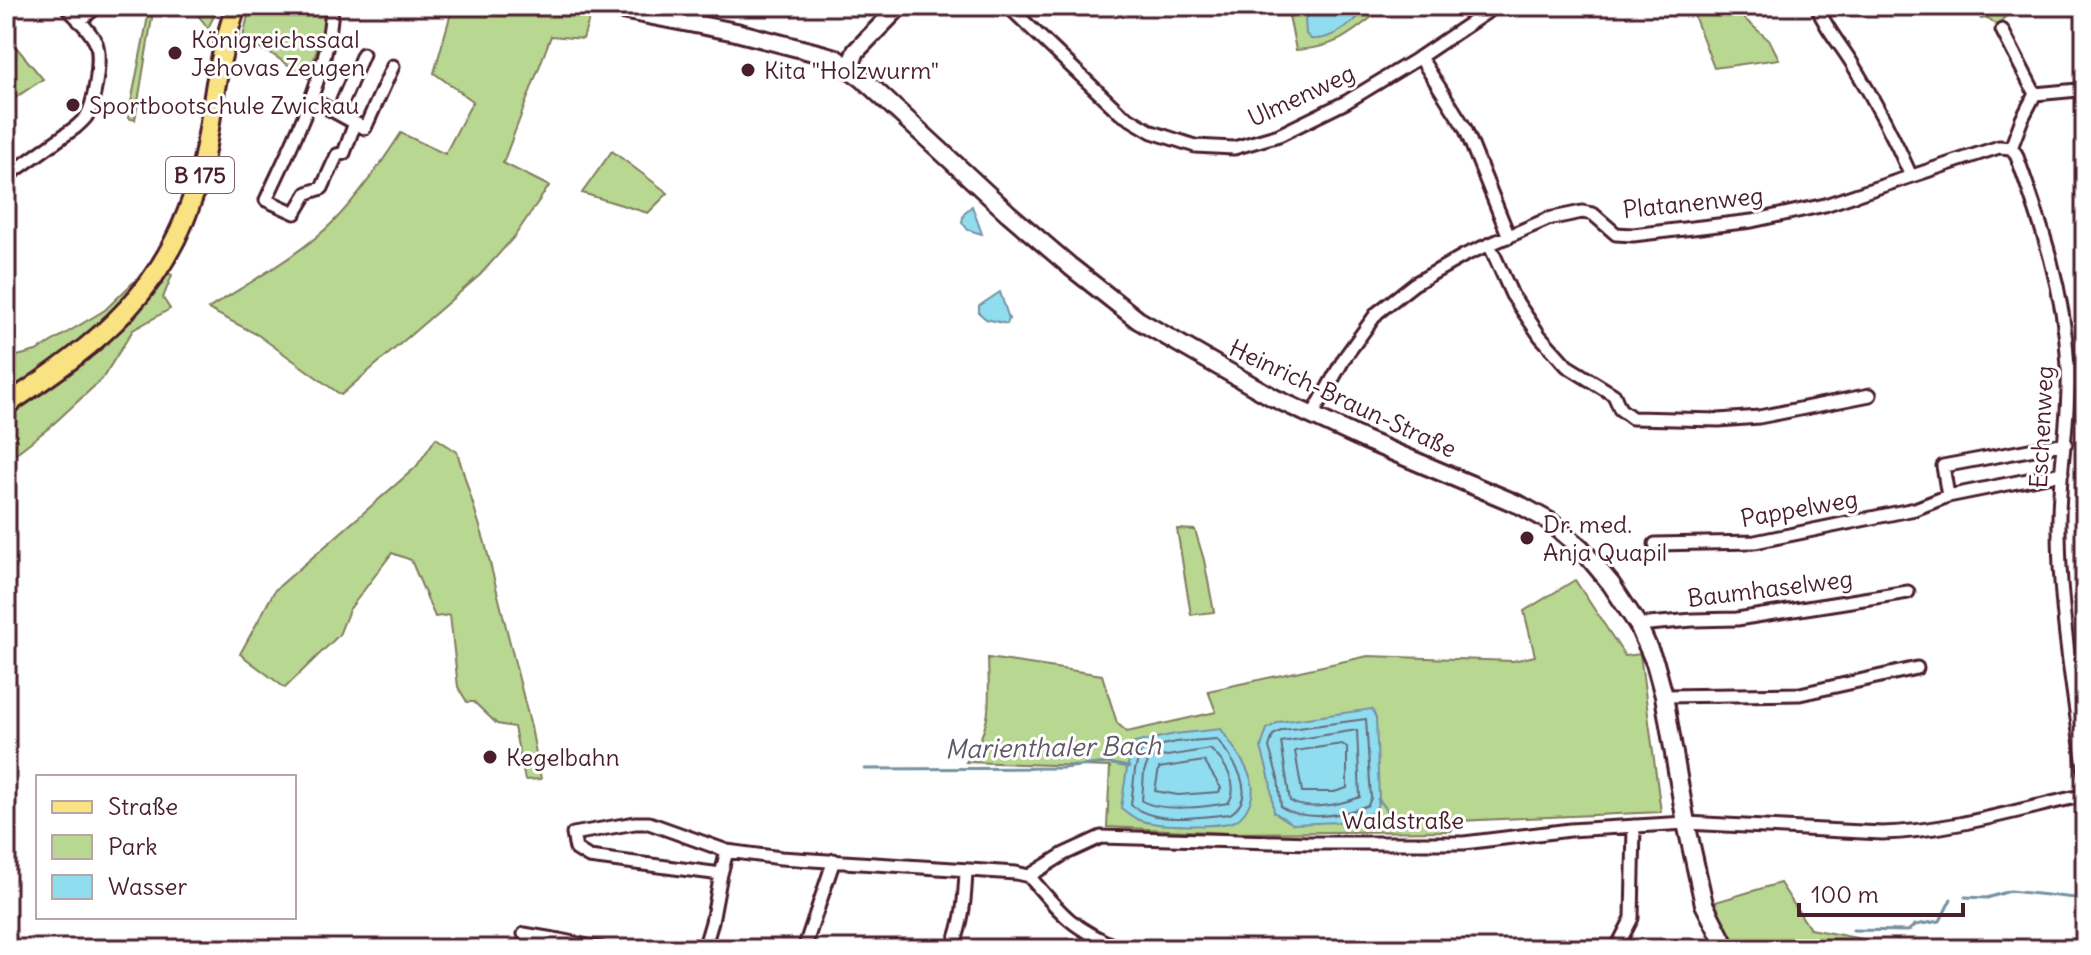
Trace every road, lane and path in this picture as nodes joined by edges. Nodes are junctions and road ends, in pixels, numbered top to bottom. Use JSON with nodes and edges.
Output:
{"nodes":[{"id":1,"x":66,"y":6,"type":"edge"},
{"id":2,"x":98,"y":6,"type":"edge"},
{"id":3,"x":236,"y":6,"type":"edge"},
{"id":4,"x":332,"y":6,"type":"edge"},
{"id":5,"x":601,"y":6,"type":"edge"},
{"id":6,"x":900,"y":6,"type":"edge"},
{"id":7,"x":1008,"y":6,"type":"edge"},
{"id":8,"x":1496,"y":6,"type":"edge"},
{"id":9,"x":1817,"y":6,"type":"edge"},
{"id":10,"x":79,"y":21,"type":"junction"},
{"id":11,"x":2002,"y":30,"type":"dead end"},
{"id":12,"x":363,"y":54,"type":"dead end"},
{"id":13,"x":1420,"y":57,"type":"junction"},
{"id":14,"x":393,"y":66,"type":"dead end"},
{"id":15,"x":849,"y":69,"type":"junction"},
{"id":16,"x":2085,"y":92,"type":"edge"},
{"id":17,"x":2035,"y":94,"type":"junction"},
{"id":18,"x":311,"y":99,"type":"junction"},
{"id":19,"x":338,"y":112,"type":"junction"},
{"id":20,"x":355,"y":123,"type":"junction"},
{"id":21,"x":2011,"y":148,"type":"junction"},
{"id":22,"x":1911,"y":176,"type":"junction"},
{"id":23,"x":6,"y":177,"type":"edge"},
{"id":24,"x":1509,"y":237,"type":"junction"},
{"id":25,"x":1490,"y":246,"type":"junction"},
{"id":26,"x":1870,"y":395,"type":"dead end"},
{"id":27,"x":6,"y":405,"type":"edge"},
{"id":28,"x":1313,"y":414,"type":"junction"},
{"id":29,"x":2066,"y":443,"type":"junction"},
{"id":30,"x":2062,"y":473,"type":"junction"},
{"id":31,"x":1948,"y":496,"type":"junction"},
{"id":32,"x":1655,"y":544,"type":"dead end"},
{"id":33,"x":1908,"y":592,"type":"dead end"},
{"id":34,"x":1638,"y":625,"type":"junction"},
{"id":35,"x":1917,"y":668,"type":"dead end"},
{"id":36,"x":1664,"y":696,"type":"junction"},
{"id":37,"x":2085,"y":773,"type":"edge"},
{"id":38,"x":2085,"y":795,"type":"edge"},
{"id":39,"x":1686,"y":823,"type":"junction"},
{"id":40,"x":1634,"y":826,"type":"junction"},
{"id":41,"x":727,"y":851,"type":"junction"},
{"id":42,"x":834,"y":860,"type":"junction"},
{"id":43,"x":966,"y":870,"type":"junction"},
{"id":44,"x":721,"y":874,"type":"junction"},
{"id":45,"x":1029,"y":876,"type":"junction"},
{"id":46,"x":524,"y":934,"type":"dead end"},
{"id":47,"x":557,"y":945,"type":"edge"},
{"id":48,"x":603,"y":949,"type":"edge"},
{"id":49,"x":704,"y":949,"type":"edge"},
{"id":50,"x":804,"y":949,"type":"edge"},
{"id":51,"x":952,"y":949,"type":"edge"},
{"id":52,"x":1121,"y":949,"type":"edge"},
{"id":53,"x":1616,"y":949,"type":"edge"},
{"id":54,"x":1727,"y":949,"type":"edge"}],
"edges":[{"from":1,"to":10,"type":"street"},
{"from":2,"to":10,"type":"street"},
{"from":3,"to":27,"type":"main road","number":"B 175"},
{"from":4,"to":18,"type":"street"},
{"from":5,"to":15,"type":"street","name":"Heinrich-Braun-Straße"},
{"from":6,"to":15,"type":"street"},
{"from":7,"to":13,"type":"street","name":"Ulmenweg"},
{"from":8,"to":13,"type":"street","name":"Ulmenweg"},
{"from":9,"to":22,"type":"street"},
{"from":10,"to":23,"type":"street"},
{"from":11,"to":17,"type":"street"},
{"from":12,"to":19,"type":"street"},
{"from":13,"to":24,"type":"street"},
{"from":14,"to":20,"type":"street"},
{"from":15,"to":28,"type":"street","name":"Heinrich-Braun-Straße"},
{"from":16,"to":17,"type":"street"},
{"from":17,"to":21,"type":"street"},
{"from":18,"to":19,"type":"street"},
{"from":18,"to":20,"type":"street"},
{"from":19,"to":20,"type":"street"},
{"from":21,"to":22,"type":"street","name":"Platanenweg"},
{"from":21,"to":29,"type":"street","name":"Eschenweg"},
{"from":22,"to":24,"type":"street","name":"Platanenweg"},
{"from":24,"to":25,"type":"street","name":"Platanenweg"},
{"from":25,"to":26,"type":"street"},
{"from":25,"to":28,"type":"street","name":"Platanenweg"},
{"from":28,"to":34,"type":"street","name":"Heinrich-Braun-Straße"},
{"from":29,"to":30,"type":"street","name":"Eschenweg"},
{"from":29,"to":31,"type":"street"},
{"from":30,"to":31,"type":"street","name":"Pappelweg"},
{"from":30,"to":37,"type":"street","name":"Eschenweg"},
{"from":31,"to":32,"type":"street","name":"Pappelweg"},
{"from":33,"to":34,"type":"street","name":"Baumhaselweg"},
{"from":34,"to":36,"type":"street","name":"Heinrich-Braun-Straße"},
{"from":35,"to":36,"type":"street"},
{"from":36,"to":39,"type":"street","name":"Heinrich-Braun-Straße"},
{"from":38,"to":39,"type":"street","name":"Waldstraße"},
{"from":39,"to":40,"type":"street","name":"Waldstraße"},
{"from":39,"to":54,"type":"street","name":"Heinrich-Braun-Straße"},
{"from":40,"to":45,"type":"street","name":"Waldstraße"},
{"from":40,"to":53,"type":"street"},
{"from":41,"to":42,"type":"street"},
{"from":41,"to":44,"type":"street"},
{"from":41,"to":44,"type":"street"},
{"from":42,"to":43,"type":"street"},
{"from":42,"to":50,"type":"street"},
{"from":43,"to":45,"type":"street"},
{"from":43,"to":51,"type":"street"},
{"from":44,"to":49,"type":"street"},
{"from":45,"to":52,"type":"street"},
{"from":46,"to":47,"type":"street"},
{"from":47,"to":48,"type":"street"}]}
